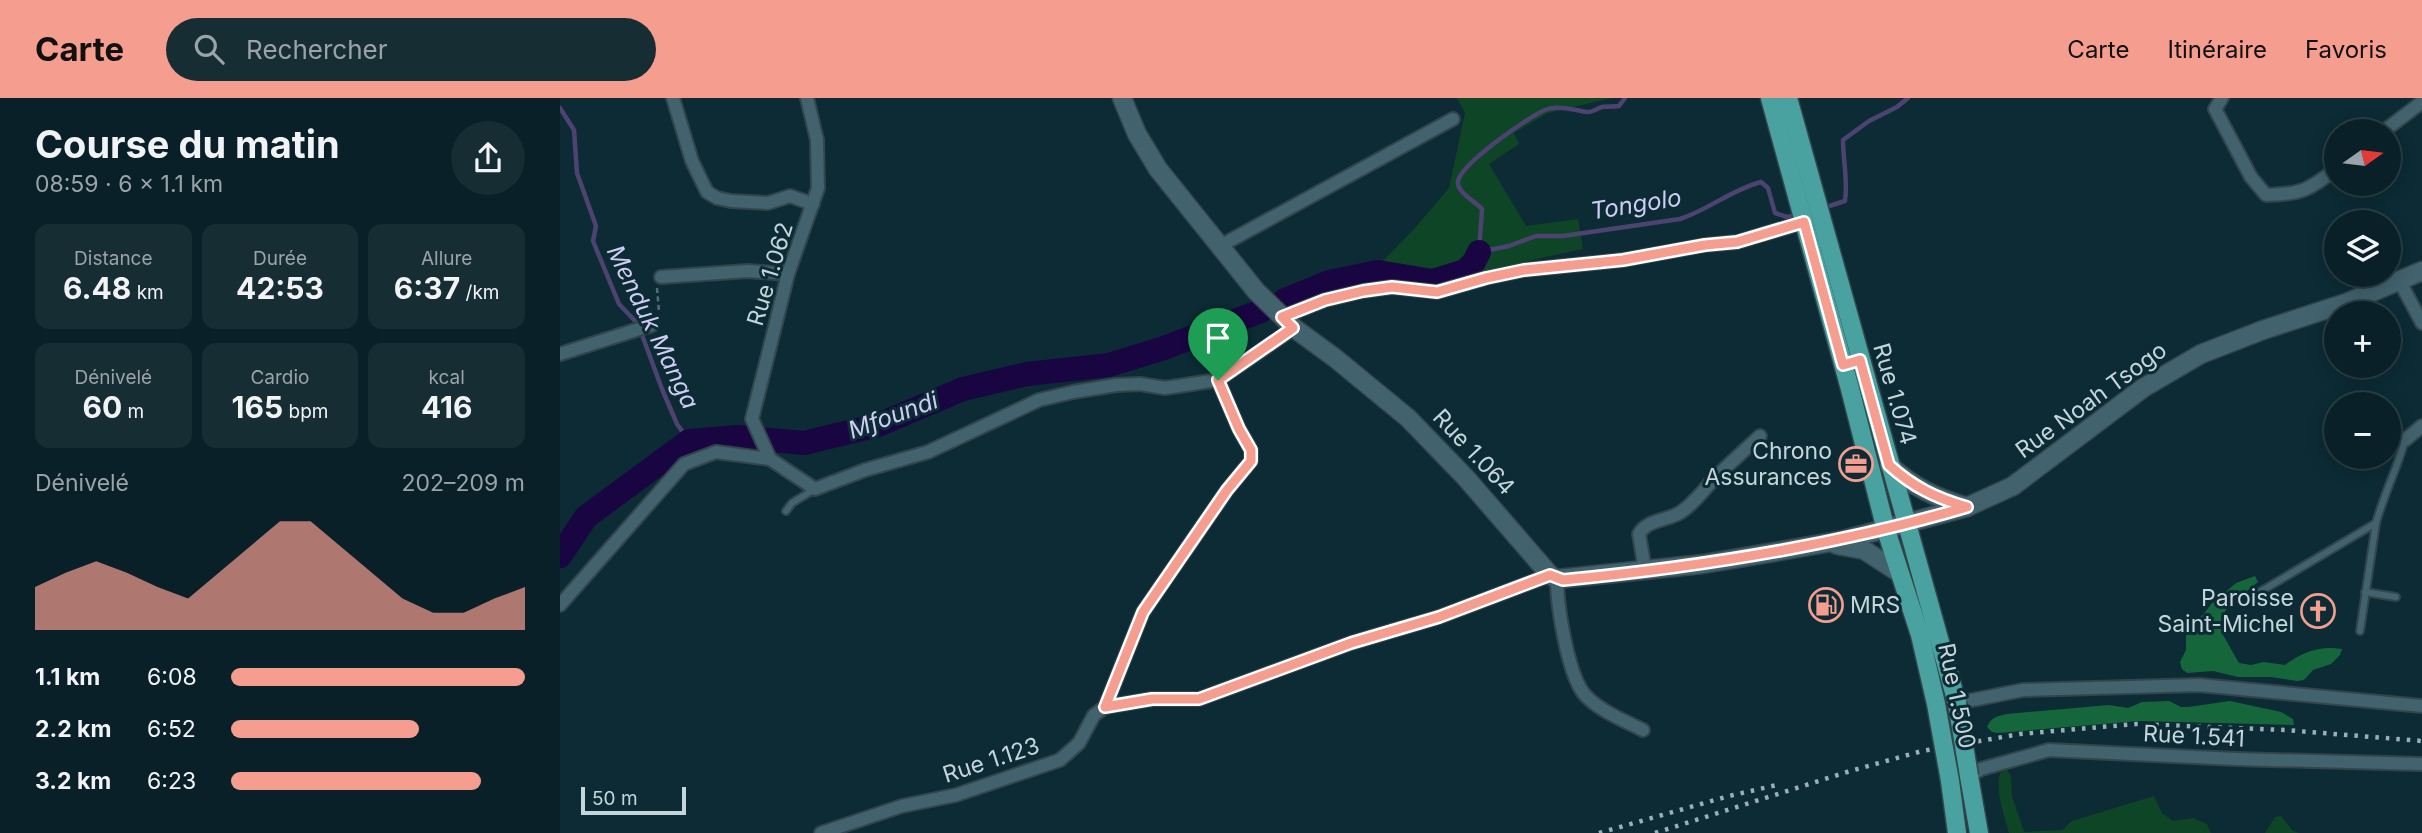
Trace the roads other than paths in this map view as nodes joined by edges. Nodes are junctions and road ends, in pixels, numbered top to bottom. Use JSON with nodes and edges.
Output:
{"nodes":[{"id":1,"x":673,"y":98,"type":"edge"},
{"id":2,"x":807,"y":98,"type":"edge"},
{"id":3,"x":1122,"y":98,"type":"edge"},
{"id":4,"x":1770,"y":98,"type":"edge"},
{"id":5,"x":1788,"y":98,"type":"edge"},
{"id":6,"x":2222,"y":98,"type":"edge"},
{"id":7,"x":2422,"y":102,"type":"edge"},
{"id":8,"x":1453,"y":119,"type":"dead end"},
{"id":9,"x":2400,"y":119,"type":"edge"},
{"id":10,"x":2324,"y":179,"type":"edge"},
{"id":11,"x":813,"y":204,"type":"junction"},
{"id":12,"x":1812,"y":219,"type":"junction"},
{"id":13,"x":1220,"y":246,"type":"junction"},
{"id":14,"x":2422,"y":271,"type":"edge"},
{"id":15,"x":788,"y":274,"type":"junction"},
{"id":16,"x":661,"y":277,"type":"road end"},
{"id":17,"x":2401,"y":281,"type":"edge"},
{"id":18,"x":2401,"y":286,"type":"edge"},
{"id":19,"x":2385,"y":287,"type":"edge"},
{"id":20,"x":1288,"y":323,"type":"junction"},
{"id":21,"x":2422,"y":323,"type":"edge"},
{"id":22,"x":652,"y":325,"type":"road end"},
{"id":23,"x":560,"y":354,"type":"edge"},
{"id":24,"x":1852,"y":363,"type":"junction"},
{"id":25,"x":1218,"y":380,"type":"junction"},
{"id":26,"x":2422,"y":426,"type":"edge"},
{"id":27,"x":1760,"y":436,"type":"dead end"},
{"id":28,"x":2405,"y":440,"type":"joint"},
{"id":29,"x":770,"y":459,"type":"junction"},
{"id":30,"x":1889,"y":465,"type":"junction"},
{"id":31,"x":815,"y":489,"type":"junction"},
{"id":32,"x":1967,"y":507,"type":"junction"},
{"id":33,"x":786,"y":511,"type":"dead end"},
{"id":34,"x":2376,"y":523,"type":"junction"},
{"id":35,"x":1907,"y":524,"type":"junction"},
{"id":36,"x":1886,"y":530,"type":"junction"},
{"id":37,"x":1812,"y":545,"type":"junction"},
{"id":38,"x":1645,"y":570,"type":"junction"},
{"id":39,"x":1898,"y":572,"type":"junction"},
{"id":40,"x":1553,"y":577,"type":"junction"},
{"id":41,"x":2365,"y":592,"type":"junction"},
{"id":42,"x":2258,"y":593,"type":"dead end"},
{"id":43,"x":2396,"y":597,"type":"dead end"},
{"id":44,"x":560,"y":605,"type":"edge"},
{"id":45,"x":2360,"y":631,"type":"dead end"},
{"id":46,"x":1957,"y":703,"type":"junction"},
{"id":47,"x":2422,"y":706,"type":"edge"},
{"id":48,"x":1105,"y":707,"type":"junction"},
{"id":49,"x":1643,"y":730,"type":"dead end"},
{"id":50,"x":2422,"y":764,"type":"edge"},
{"id":51,"x":1969,"y":776,"type":"junction"},
{"id":52,"x":821,"y":833,"type":"edge"},
{"id":53,"x":1957,"y":833,"type":"edge"},
{"id":54,"x":1979,"y":833,"type":"edge"}],
"edges":[{"from":1,"to":11,"type":"street"},
{"from":2,"to":11,"type":"street","name":"Rue 1.062"},
{"from":3,"to":13,"type":"main road","name":"Rue 1.064"},
{"from":4,"to":12,"type":"main road","name":"Rue 1.074"},
{"from":5,"to":12,"type":"main road","name":"Rue 1.074"},
{"from":6,"to":10,"type":"street"},
{"from":7,"to":9,"type":"street"},
{"from":8,"to":13,"type":"street"},
{"from":11,"to":15,"type":"street","name":"Rue 1.062"},
{"from":12,"to":20,"type":"street"},
{"from":12,"to":24,"type":"main road","name":"Rue 1.074"},
{"from":13,"to":20,"type":"main road","name":"Rue 1.064"},
{"from":14,"to":17,"type":"main road","name":"Rue Noah Tsogo"},
{"from":15,"to":16,"type":"street"},
{"from":15,"to":29,"type":"street","name":"Rue 1.062"},
{"from":18,"to":21,"type":"street"},
{"from":19,"to":32,"type":"main road","name":"Rue Noah Tsogo"},
{"from":20,"to":25,"type":"street"},
{"from":20,"to":40,"type":"main road","name":"Rue 1.064"},
{"from":22,"to":23,"type":"street"},
{"from":24,"to":30,"type":"main road","name":"Rue 1.074"},
{"from":24,"to":36,"type":"main road","name":"Rue 1.074"},
{"from":25,"to":31,"type":"street"},
{"from":25,"to":48,"type":"street","name":"Rue 1.123"},
{"from":26,"to":28,"type":"street"},
{"from":27,"to":38,"type":"street"},
{"from":28,"to":34,"type":"lane"},
{"from":29,"to":31,"type":"street"},
{"from":29,"to":44,"type":"street"},
{"from":30,"to":32,"type":"main road"},
{"from":30,"to":35,"type":"main road","name":"Rue 1.074"},
{"from":31,"to":33,"type":"lane"},
{"from":32,"to":35,"type":"main road","name":"Rue Noah Tsogo"},
{"from":34,"to":41,"type":"lane"},
{"from":34,"to":42,"type":"lane"},
{"from":35,"to":36,"type":"main road"},
{"from":35,"to":46,"type":"main road","name":"Rue 1.074"},
{"from":36,"to":37,"type":"main road"},
{"from":36,"to":39,"type":"main road","name":"Rue 1.074"},
{"from":37,"to":38,"type":"main road"},
{"from":37,"to":39,"type":"main road"},
{"from":38,"to":40,"type":"main road"},
{"from":39,"to":53,"type":"main road","name":"Rue 1.500","bridge":true},
{"from":40,"to":48,"type":"street"},
{"from":40,"to":49,"type":"street"},
{"from":41,"to":43,"type":"lane"},
{"from":41,"to":45,"type":"lane"},
{"from":46,"to":47,"type":"street"},
{"from":46,"to":51,"type":"main road","name":"Rue 1.500","bridge":true},
{"from":48,"to":52,"type":"street","name":"Rue 1.123"},
{"from":50,"to":51,"type":"street","name":"Rue 1.541"},
{"from":51,"to":54,"type":"main road","name":"Rue 1.500"}]}
